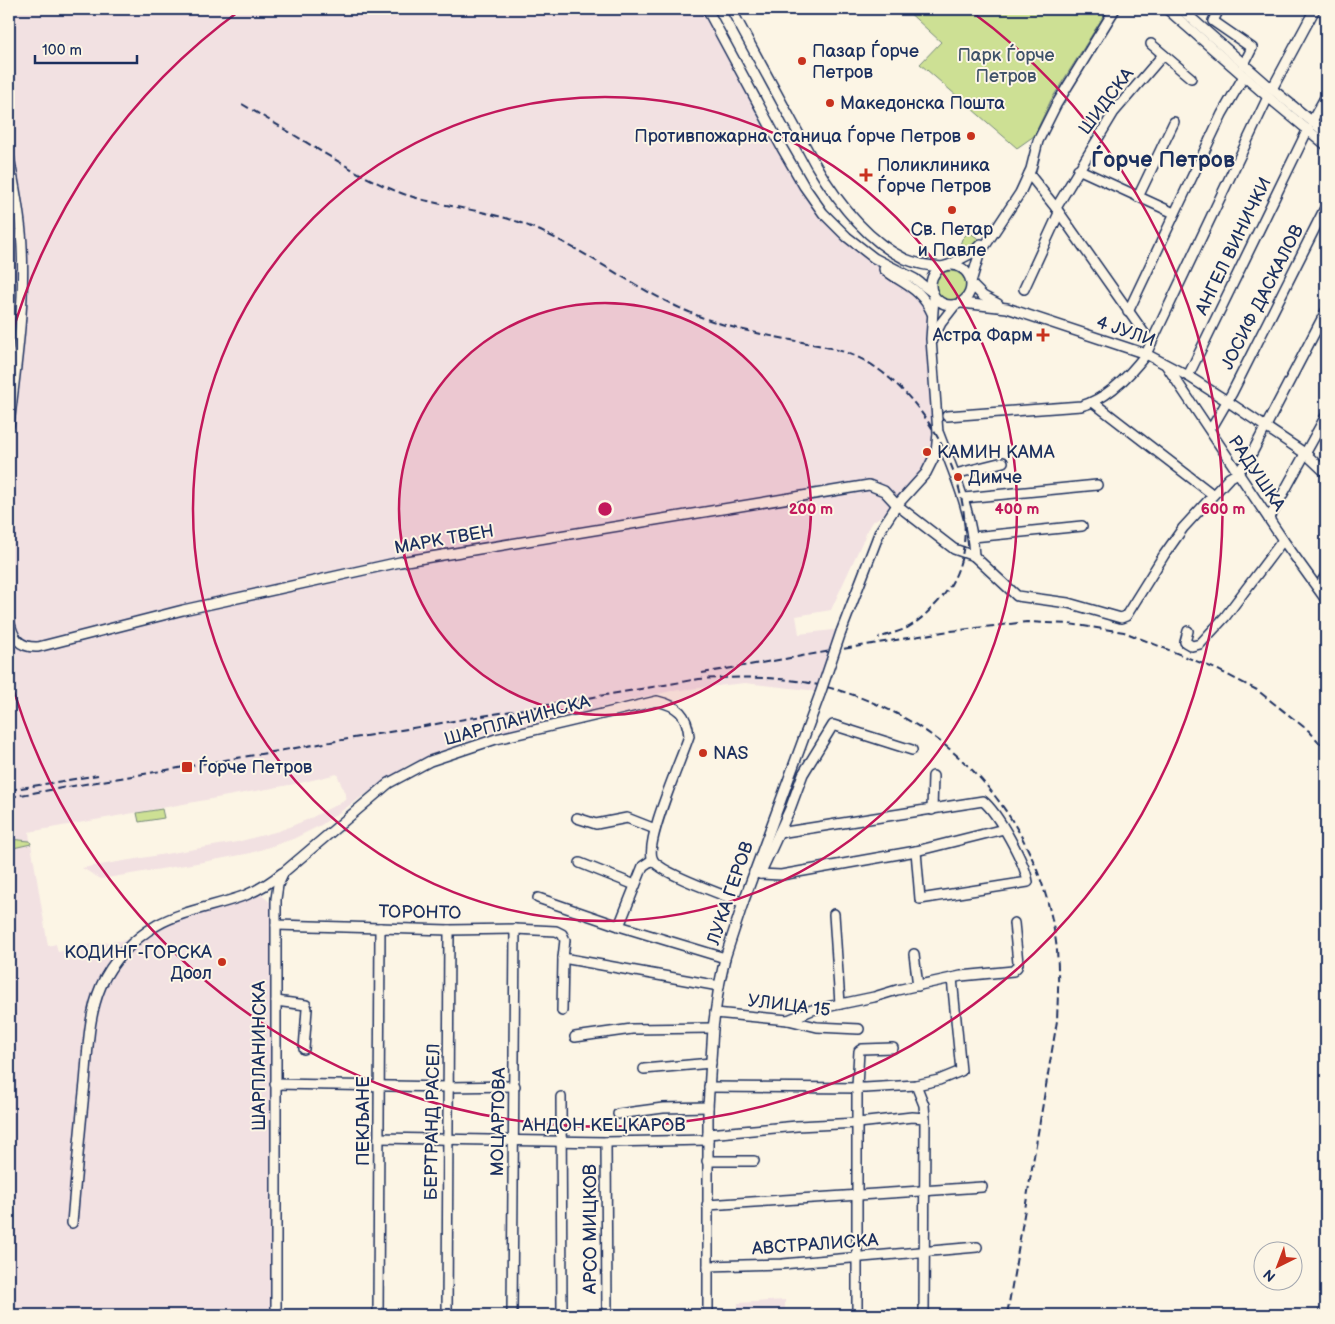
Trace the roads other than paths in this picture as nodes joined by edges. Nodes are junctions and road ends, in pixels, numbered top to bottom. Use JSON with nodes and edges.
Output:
{"nodes":[{"id":1,"x":707,"y":9,"type":"edge"},
{"id":2,"x":1115,"y":9,"type":"edge"},
{"id":3,"x":1167,"y":9,"type":"edge"},
{"id":4,"x":1181,"y":9,"type":"edge"},
{"id":5,"x":1219,"y":9,"type":"edge"},
{"id":6,"x":1315,"y":9,"type":"edge"},
{"id":7,"x":735,"y":12,"type":"edge"},
{"id":8,"x":1151,"y":44,"type":"dead end"},
{"id":9,"x":1163,"y":55,"type":"junction"},
{"id":10,"x":1244,"y":64,"type":"junction"},
{"id":11,"x":1244,"y":76,"type":"junction"},
{"id":12,"x":1191,"y":78,"type":"dead end"},
{"id":13,"x":1270,"y":93,"type":"junction"},
{"id":14,"x":1326,"y":96,"type":"edge"},
{"id":15,"x":1174,"y":122,"type":"dead end"},
{"id":16,"x":1310,"y":125,"type":"junction"},
{"id":17,"x":1326,"y":134,"type":"edge"},
{"id":18,"x":1326,"y":144,"type":"edge"},
{"id":19,"x":9,"y":156,"type":"edge"},
{"id":20,"x":1078,"y":169,"type":"junction"},
{"id":21,"x":1029,"y":174,"type":"junction"},
{"id":22,"x":1138,"y":197,"type":"junction"},
{"id":23,"x":1326,"y":206,"type":"edge"},
{"id":24,"x":1058,"y":210,"type":"junction"},
{"id":25,"x":1174,"y":213,"type":"junction"},
{"id":26,"x":994,"y":231,"type":"junction"},
{"id":27,"x":874,"y":258,"type":"junction"},
{"id":28,"x":946,"y":266,"type":"junction"},
{"id":29,"x":971,"y":283,"type":"junction"},
{"id":30,"x":1024,"y":289,"type":"dead end"},
{"id":31,"x":934,"y":295,"type":"junction"},
{"id":32,"x":958,"y":304,"type":"junction"},
{"id":33,"x":1008,"y":308,"type":"junction"},
{"id":34,"x":1326,"y":311,"type":"edge"},
{"id":35,"x":1128,"y":312,"type":"junction"},
{"id":36,"x":933,"y":314,"type":"junction"},
{"id":37,"x":1151,"y":343,"type":"junction"},
{"id":38,"x":932,"y":350,"type":"junction"},
{"id":39,"x":1146,"y":354,"type":"junction"},
{"id":40,"x":1164,"y":363,"type":"junction"},
{"id":41,"x":1188,"y":376,"type":"junction"},
{"id":42,"x":1227,"y":401,"type":"junction"},
{"id":43,"x":1094,"y":403,"type":"junction"},
{"id":44,"x":947,"y":416,"type":"dead end"},
{"id":45,"x":1326,"y":416,"type":"edge"},
{"id":46,"x":1214,"y":424,"type":"dead end"},
{"id":47,"x":9,"y":425,"type":"edge"},
{"id":48,"x":1266,"y":428,"type":"junction"},
{"id":49,"x":938,"y":433,"type":"junction"},
{"id":50,"x":1306,"y":454,"type":"junction"},
{"id":51,"x":1003,"y":462,"type":"dead end"},
{"id":52,"x":1238,"y":473,"type":"junction"},
{"id":53,"x":1326,"y":473,"type":"edge"},
{"id":54,"x":955,"y":474,"type":"junction"},
{"id":55,"x":1097,"y":485,"type":"dead end"},
{"id":56,"x":1212,"y":494,"type":"junction"},
{"id":57,"x":964,"y":498,"type":"junction"},
{"id":58,"x":897,"y":505,"type":"junction"},
{"id":59,"x":1269,"y":519,"type":"junction"},
{"id":60,"x":1082,"y":526,"type":"dead end"},
{"id":61,"x":973,"y":537,"type":"junction"},
{"id":62,"x":1283,"y":540,"type":"junction"},
{"id":63,"x":974,"y":556,"type":"junction"},
{"id":64,"x":1326,"y":575,"type":"edge"},
{"id":65,"x":1318,"y":588,"type":"junction"},
{"id":66,"x":1326,"y":600,"type":"edge"},
{"id":67,"x":9,"y":620,"type":"edge"},
{"id":68,"x":1188,"y":631,"type":"dead end"},
{"id":69,"x":912,"y":750,"type":"dead end"},
{"id":70,"x":933,"y":776,"type":"dead end"},
{"id":71,"x":932,"y":810,"type":"junction"},
{"id":72,"x":577,"y":818,"type":"dead end"},
{"id":73,"x":655,"y":829,"type":"junction"},
{"id":74,"x":1004,"y":829,"type":"junction"},
{"id":75,"x":779,"y":833,"type":"junction"},
{"id":76,"x":916,"y":850,"type":"junction"},
{"id":77,"x":652,"y":860,"type":"junction"},
{"id":78,"x":580,"y":863,"type":"dead end"},
{"id":79,"x":284,"y":872,"type":"junction"},
{"id":80,"x":757,"y":873,"type":"junction"},
{"id":81,"x":635,"y":885,"type":"junction"},
{"id":82,"x":538,"y":898,"type":"dead end"},
{"id":83,"x":743,"y":902,"type":"junction"},
{"id":84,"x":834,"y":914,"type":"dead end"},
{"id":85,"x":1014,"y":923,"type":"dead end"},
{"id":86,"x":276,"y":925,"type":"junction"},
{"id":87,"x":619,"y":926,"type":"junction"},
{"id":88,"x":380,"y":928,"type":"junction"},
{"id":89,"x":515,"y":929,"type":"junction"},
{"id":90,"x":449,"y":930,"type":"junction"},
{"id":91,"x":914,"y":954,"type":"dead end"},
{"id":92,"x":563,"y":958,"type":"junction"},
{"id":93,"x":725,"y":958,"type":"junction"},
{"id":94,"x":952,"y":978,"type":"junction"},
{"id":95,"x":719,"y":986,"type":"junction"},
{"id":96,"x":918,"y":986,"type":"junction"},
{"id":97,"x":276,"y":1001,"type":"junction"},
{"id":98,"x":840,"y":1004,"type":"junction"},
{"id":99,"x":562,"y":1011,"type":"dead end"},
{"id":100,"x":715,"y":1013,"type":"junction"},
{"id":101,"x":788,"y":1020,"type":"junction"},
{"id":102,"x":713,"y":1028,"type":"junction"},
{"id":103,"x":859,"y":1029,"type":"dead end"},
{"id":104,"x":575,"y":1037,"type":"dead end"},
{"id":105,"x":893,"y":1048,"type":"dead end"},
{"id":106,"x":304,"y":1049,"type":"dead end"},
{"id":107,"x":711,"y":1063,"type":"junction"},
{"id":108,"x":644,"y":1069,"type":"dead end"},
{"id":109,"x":275,"y":1084,"type":"junction"},
{"id":110,"x":916,"y":1085,"type":"junction"},
{"id":111,"x":380,"y":1086,"type":"junction"},
{"id":112,"x":515,"y":1086,"type":"junction"},
{"id":113,"x":449,"y":1087,"type":"junction"},
{"id":114,"x":709,"y":1087,"type":"junction"},
{"id":115,"x":857,"y":1087,"type":"junction"},
{"id":116,"x":561,"y":1097,"type":"dead end"},
{"id":117,"x":708,"y":1107,"type":"junction"},
{"id":118,"x":618,"y":1114,"type":"dead end"},
{"id":119,"x":925,"y":1118,"type":"junction"},
{"id":120,"x":858,"y":1123,"type":"junction"},
{"id":121,"x":708,"y":1137,"type":"junction"},
{"id":122,"x":379,"y":1138,"type":"junction"},
{"id":123,"x":447,"y":1139,"type":"junction"},
{"id":124,"x":514,"y":1141,"type":"junction"},
{"id":125,"x":562,"y":1141,"type":"junction"},
{"id":126,"x":606,"y":1142,"type":"junction"},
{"id":127,"x":707,"y":1161,"type":"junction"},
{"id":128,"x":754,"y":1161,"type":"dead end"},
{"id":129,"x":982,"y":1187,"type":"dead end"},
{"id":130,"x":926,"y":1190,"type":"junction"},
{"id":131,"x":857,"y":1195,"type":"junction"},
{"id":132,"x":707,"y":1205,"type":"junction"},
{"id":133,"x":72,"y":1223,"type":"dead end"},
{"id":134,"x":977,"y":1247,"type":"dead end"},
{"id":135,"x":924,"y":1253,"type":"junction"},
{"id":136,"x":857,"y":1258,"type":"junction"},
{"id":137,"x":708,"y":1266,"type":"junction"},
{"id":138,"x":276,"y":1315,"type":"edge"},
{"id":139,"x":378,"y":1315,"type":"edge"},
{"id":140,"x":447,"y":1315,"type":"edge"},
{"id":141,"x":512,"y":1315,"type":"edge"},
{"id":142,"x":562,"y":1315,"type":"edge"},
{"id":143,"x":607,"y":1315,"type":"edge"},
{"id":144,"x":708,"y":1315,"type":"edge"},
{"id":145,"x":857,"y":1315,"type":"edge"},
{"id":146,"x":924,"y":1315,"type":"edge"}],
"edges":[{"from":1,"to":27,"type":"street"},
{"from":2,"to":21,"type":"street"},
{"from":3,"to":11,"type":"street"},
{"from":4,"to":10,"type":"street"},
{"from":5,"to":10,"type":"street"},
{"from":6,"to":13,"type":"street"},
{"from":7,"to":28,"type":"street"},
{"from":8,"to":9,"type":"street"},
{"from":9,"to":12,"type":"street"},
{"from":9,"to":20,"type":"street","name":"ШИДСКА"},
{"from":10,"to":13,"type":"street"},
{"from":11,"to":13,"type":"street"},
{"from":11,"to":25,"type":"street"},
{"from":13,"to":16,"type":"street"},
{"from":13,"to":37,"type":"street"},
{"from":14,"to":16,"type":"street","name":"АНГЕЛ ВИНИЧКИ"},
{"from":15,"to":22,"type":"street"},
{"from":16,"to":17,"type":"street"},
{"from":16,"to":18,"type":"street"},
{"from":16,"to":41,"type":"street","name":"АНГЕЛ ВИНИЧКИ"},
{"from":19,"to":47,"type":"street"},
{"from":20,"to":22,"type":"street"},
{"from":20,"to":24,"type":"street","name":"ШИДСКА"},
{"from":21,"to":24,"type":"street"},
{"from":21,"to":26,"type":"street"},
{"from":22,"to":25,"type":"street"},
{"from":23,"to":42,"type":"street","name":"ЈОСИФ ДАСКАЛОВ"},
{"from":24,"to":30,"type":"street","name":"ШИДСКА"},
{"from":24,"to":35,"type":"street"},
{"from":25,"to":35,"type":"street"},
{"from":26,"to":28,"type":"street"},
{"from":26,"to":29,"type":"street"},
{"from":27,"to":31,"type":"street"},
{"from":27,"to":36,"type":"street"},
{"from":28,"to":29,"type":"street"},
{"from":28,"to":31,"type":"street"},
{"from":29,"to":32,"type":"street"},
{"from":29,"to":33,"type":"street","name":"4 ЈУЛИ"},
{"from":31,"to":32,"type":"street"},
{"from":31,"to":36,"type":"street","name":"ЛУКА ГЕРОВ"},
{"from":32,"to":33,"type":"street","name":"4 ЈУЛИ"},
{"from":32,"to":38,"type":"street","name":"ЛУКА ГЕРОВ"},
{"from":33,"to":39,"type":"street","name":"4 ЈУЛИ"},
{"from":34,"to":48,"type":"street"},
{"from":35,"to":37,"type":"street"},
{"from":36,"to":38,"type":"street","name":"ЛУКА ГЕРОВ"},
{"from":37,"to":39,"type":"street"},
{"from":38,"to":49,"type":"street","name":"ЛУКА ГЕРОВ"},
{"from":39,"to":40,"type":"street","name":"4 ЈУЛИ"},
{"from":39,"to":43,"type":"street"},
{"from":40,"to":41,"type":"street","name":"4 ЈУЛИ"},
{"from":40,"to":52,"type":"street","name":"РАДУШКА"},
{"from":41,"to":42,"type":"street","name":"4 ЈУЛИ"},
{"from":42,"to":46,"type":"street","name":"ЈОСИФ ДАСКАЛОВ"},
{"from":42,"to":48,"type":"street","name":"4 ЈУЛИ"},
{"from":43,"to":44,"type":"street"},
{"from":43,"to":56,"type":"street"},
{"from":45,"to":50,"type":"street"},
{"from":48,"to":50,"type":"street"},
{"from":48,"to":52,"type":"street"},
{"from":49,"to":54,"type":"street"},
{"from":49,"to":58,"type":"street","name":"ЛУКА ГЕРОВ"},
{"from":50,"to":53,"type":"street"},
{"from":50,"to":59,"type":"street"},
{"from":51,"to":54,"type":"street"},
{"from":52,"to":56,"type":"street"},
{"from":52,"to":59,"type":"street","name":"РАДУШКА"},
{"from":54,"to":57,"type":"street"},
{"from":55,"to":57,"type":"street"},
{"from":56,"to":63,"type":"street"},
{"from":57,"to":61,"type":"street"},
{"from":58,"to":63,"type":"street"},
{"from":58,"to":67,"type":"street","name":"МАРК ТВЕН"},
{"from":58,"to":80,"type":"street","name":"ЛУКА ГЕРОВ","bridge":true},
{"from":59,"to":62,"type":"street","name":"РАДУШКА"},
{"from":60,"to":61,"type":"street"},
{"from":61,"to":63,"type":"street"},
{"from":62,"to":65,"type":"street","name":"РАДУШКА"},
{"from":62,"to":68,"type":"street"},
{"from":64,"to":65,"type":"street"},
{"from":65,"to":66,"type":"street","name":"РАДУШКА"},
{"from":69,"to":75,"type":"street"},
{"from":70,"to":71,"type":"street"},
{"from":71,"to":74,"type":"street"},
{"from":71,"to":75,"type":"street"},
{"from":72,"to":73,"type":"street"},
{"from":73,"to":77,"type":"street","name":"ШАРПЛАНИНСКА"},
{"from":73,"to":79,"type":"street","name":"ШАРПЛАНИНСКА"},
{"from":74,"to":76,"type":"street"},
{"from":74,"to":76,"type":"street"},
{"from":75,"to":80,"type":"street"},
{"from":76,"to":80,"type":"street"},
{"from":77,"to":81,"type":"street"},
{"from":77,"to":83,"type":"street"},
{"from":78,"to":81,"type":"street"},
{"from":79,"to":86,"type":"street","name":"ШАРПЛАНИНСКА"},
{"from":79,"to":133,"type":"street"},
{"from":80,"to":83,"type":"street","name":"ЛУКА ГЕРОВ"},
{"from":81,"to":87,"type":"street"},
{"from":82,"to":87,"type":"street"},
{"from":83,"to":93,"type":"street","name":"ЛУКА ГЕРОВ"},
{"from":84,"to":98,"type":"street"},
{"from":85,"to":94,"type":"street"},
{"from":86,"to":88,"type":"street","name":"ТОРОНТО"},
{"from":86,"to":97,"type":"street","name":"ШАРПЛАНИНСКА"},
{"from":87,"to":93,"type":"street"},
{"from":88,"to":90,"type":"street","name":"ТОРОНТО"},
{"from":88,"to":111,"type":"street","name":"ПЕКЉАНЕ"},
{"from":89,"to":90,"type":"street","name":"ТОРОНТО"},
{"from":89,"to":92,"type":"street","name":"ТОРОНТО"},
{"from":89,"to":112,"type":"street","name":"МОЦАРТОВА"},
{"from":90,"to":113,"type":"street","name":"БЕРТРАНД РАСЕЛ"},
{"from":91,"to":96,"type":"street"},
{"from":92,"to":95,"type":"street"},
{"from":92,"to":99,"type":"street"},
{"from":93,"to":95,"type":"street","name":"ЛУКА ГЕРОВ"},
{"from":94,"to":96,"type":"street"},
{"from":94,"to":110,"type":"street"},
{"from":95,"to":100,"type":"street","name":"ЛУКА ГЕРОВ"},
{"from":96,"to":98,"type":"street"},
{"from":97,"to":106,"type":"street"},
{"from":97,"to":109,"type":"street","name":"ШАРПЛАНИНСКА"},
{"from":98,"to":101,"type":"street"},
{"from":100,"to":101,"type":"street","name":"УЛИЦА 15"},
{"from":100,"to":102,"type":"street","name":"ЛУКА ГЕРОВ"},
{"from":101,"to":103,"type":"street","name":"УЛИЦА 15"},
{"from":102,"to":104,"type":"street"},
{"from":102,"to":107,"type":"street","name":"ЛУКА ГЕРОВ"},
{"from":105,"to":115,"type":"street"},
{"from":107,"to":108,"type":"street"},
{"from":107,"to":114,"type":"street","name":"ЛУКА ГЕРОВ"},
{"from":109,"to":111,"type":"street"},
{"from":109,"to":138,"type":"street","name":"ШАРПЛАНИНСКА"},
{"from":110,"to":115,"type":"street"},
{"from":110,"to":119,"type":"street"},
{"from":111,"to":113,"type":"street"},
{"from":111,"to":122,"type":"street","name":"ПЕКЉАНЕ"},
{"from":112,"to":113,"type":"street"},
{"from":112,"to":124,"type":"street","name":"МОЦАРТОВА"},
{"from":113,"to":123,"type":"street","name":"БЕРТРАНД РАСЕЛ"},
{"from":114,"to":115,"type":"street"},
{"from":114,"to":117,"type":"street","name":"ЛУКА ГЕРОВ"},
{"from":115,"to":120,"type":"street"},
{"from":116,"to":125,"type":"street"},
{"from":117,"to":118,"type":"street"},
{"from":117,"to":121,"type":"street","name":"ЛУКА ГЕРОВ"},
{"from":119,"to":120,"type":"street","name":"АНДОН КЕЦКАРОВ"},
{"from":119,"to":130,"type":"street"},
{"from":120,"to":121,"type":"street","name":"АНДОН КЕЦКАРОВ"},
{"from":120,"to":131,"type":"street"},
{"from":121,"to":126,"type":"street","name":"АНДОН КЕЦКАРОВ"},
{"from":121,"to":127,"type":"street","name":"ЛУКА ГЕРОВ"},
{"from":122,"to":123,"type":"street","name":"АНДОН КЕЦКАРОВ"},
{"from":122,"to":139,"type":"street","name":"ПЕКЉАНЕ"},
{"from":123,"to":124,"type":"street","name":"АНДОН КЕЦКАРОВ"},
{"from":123,"to":140,"type":"street","name":"БЕРТРАНД РАСЕЛ"},
{"from":124,"to":125,"type":"street","name":"АНДОН КЕЦКАРОВ"},
{"from":124,"to":141,"type":"street","name":"МОЦАРТОВА"},
{"from":125,"to":126,"type":"street","name":"АНДОН КЕЦКАРОВ"},
{"from":125,"to":142,"type":"street"},
{"from":126,"to":143,"type":"street","name":"АРСО МИЦКОВ"},
{"from":127,"to":128,"type":"street"},
{"from":127,"to":132,"type":"street","name":"ЛУКА ГЕРОВ"},
{"from":129,"to":130,"type":"street"},
{"from":130,"to":131,"type":"street"},
{"from":130,"to":135,"type":"street"},
{"from":131,"to":132,"type":"street"},
{"from":131,"to":136,"type":"street"},
{"from":132,"to":137,"type":"street","name":"ЛУКА ГЕРОВ"},
{"from":134,"to":135,"type":"street","name":"АВСТРАЛИСКА"},
{"from":135,"to":136,"type":"street","name":"АВСТРАЛИСКА"},
{"from":135,"to":146,"type":"street"},
{"from":136,"to":137,"type":"street","name":"АВСТРАЛИСКА"},
{"from":136,"to":145,"type":"street"},
{"from":137,"to":144,"type":"street","name":"ЛУКА ГЕРОВ"}]}
